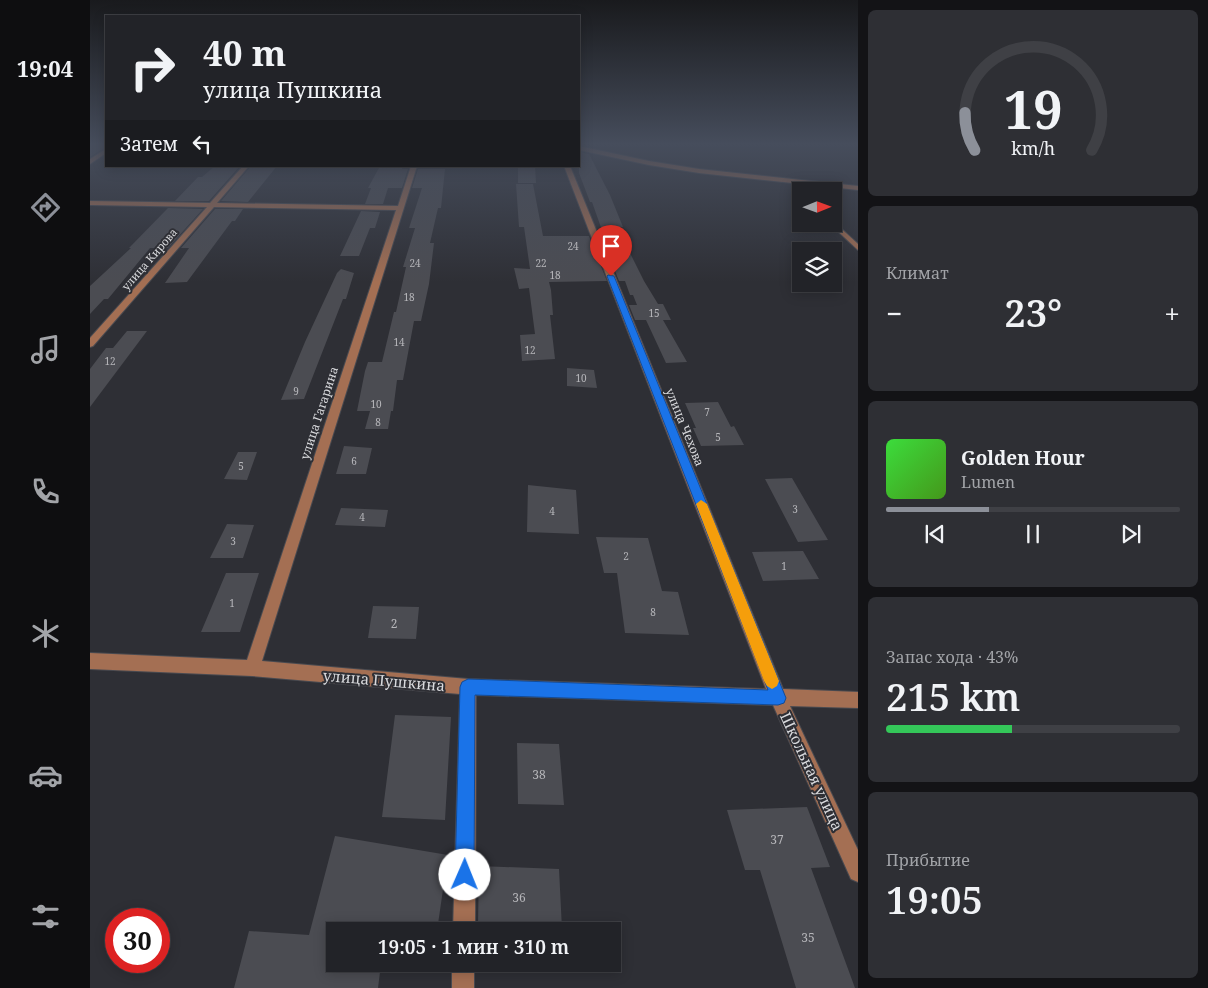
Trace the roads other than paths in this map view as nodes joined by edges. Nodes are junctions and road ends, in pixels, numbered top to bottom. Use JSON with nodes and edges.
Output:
{"nodes":[{"id":1,"x":225,"y":189,"type":"edge"},
{"id":2,"x":406,"y":189,"type":"edge"},
{"id":3,"x":576,"y":189,"type":"edge"},
{"id":4,"x":90,"y":203,"type":"edge"},
{"id":5,"x":211,"y":204,"type":"junction"},
{"id":6,"x":399,"y":208,"type":"junction"},
{"id":7,"x":841,"y":232,"type":"edge"},
{"id":8,"x":858,"y":248,"type":"edge"},
{"id":9,"x":90,"y":344,"type":"edge"},
{"id":10,"x":90,"y":661,"type":"edge"},
{"id":11,"x":252,"y":668,"type":"junction"},
{"id":12,"x":468,"y":687,"type":"junction"},
{"id":13,"x":778,"y":698,"type":"junction"},
{"id":14,"x":858,"y":700,"type":"edge"},
{"id":15,"x":858,"y":872,"type":"edge"},
{"id":16,"x":464,"y":922,"type":"edge"},
{"id":17,"x":463,"y":972,"type":"edge"},
{"id":18,"x":463,"y":988,"type":"edge"}],
"edges":[{"from":1,"to":5,"type":"street","name":"улица Кирова"},
{"from":2,"to":6,"type":"street","name":"улица Гагарина"},
{"from":3,"to":13,"type":"street","name":"улица Чехова"},
{"from":4,"to":5,"type":"street"},
{"from":5,"to":6,"type":"street"},
{"from":5,"to":9,"type":"street","name":"улица Кирова"},
{"from":6,"to":11,"type":"street","name":"улица Гагарина"},
{"from":7,"to":8,"type":"street"},
{"from":10,"to":11,"type":"street","name":"улица Пушкина"},
{"from":11,"to":12,"type":"street","name":"улица Пушкина"},
{"from":12,"to":13,"type":"street","name":"улица Пушкина"},
{"from":12,"to":16,"type":"street"},
{"from":13,"to":14,"type":"street","name":"улица Пушкина"},
{"from":13,"to":15,"type":"street","name":"Школьная улица"},
{"from":17,"to":18,"type":"street"}]}
